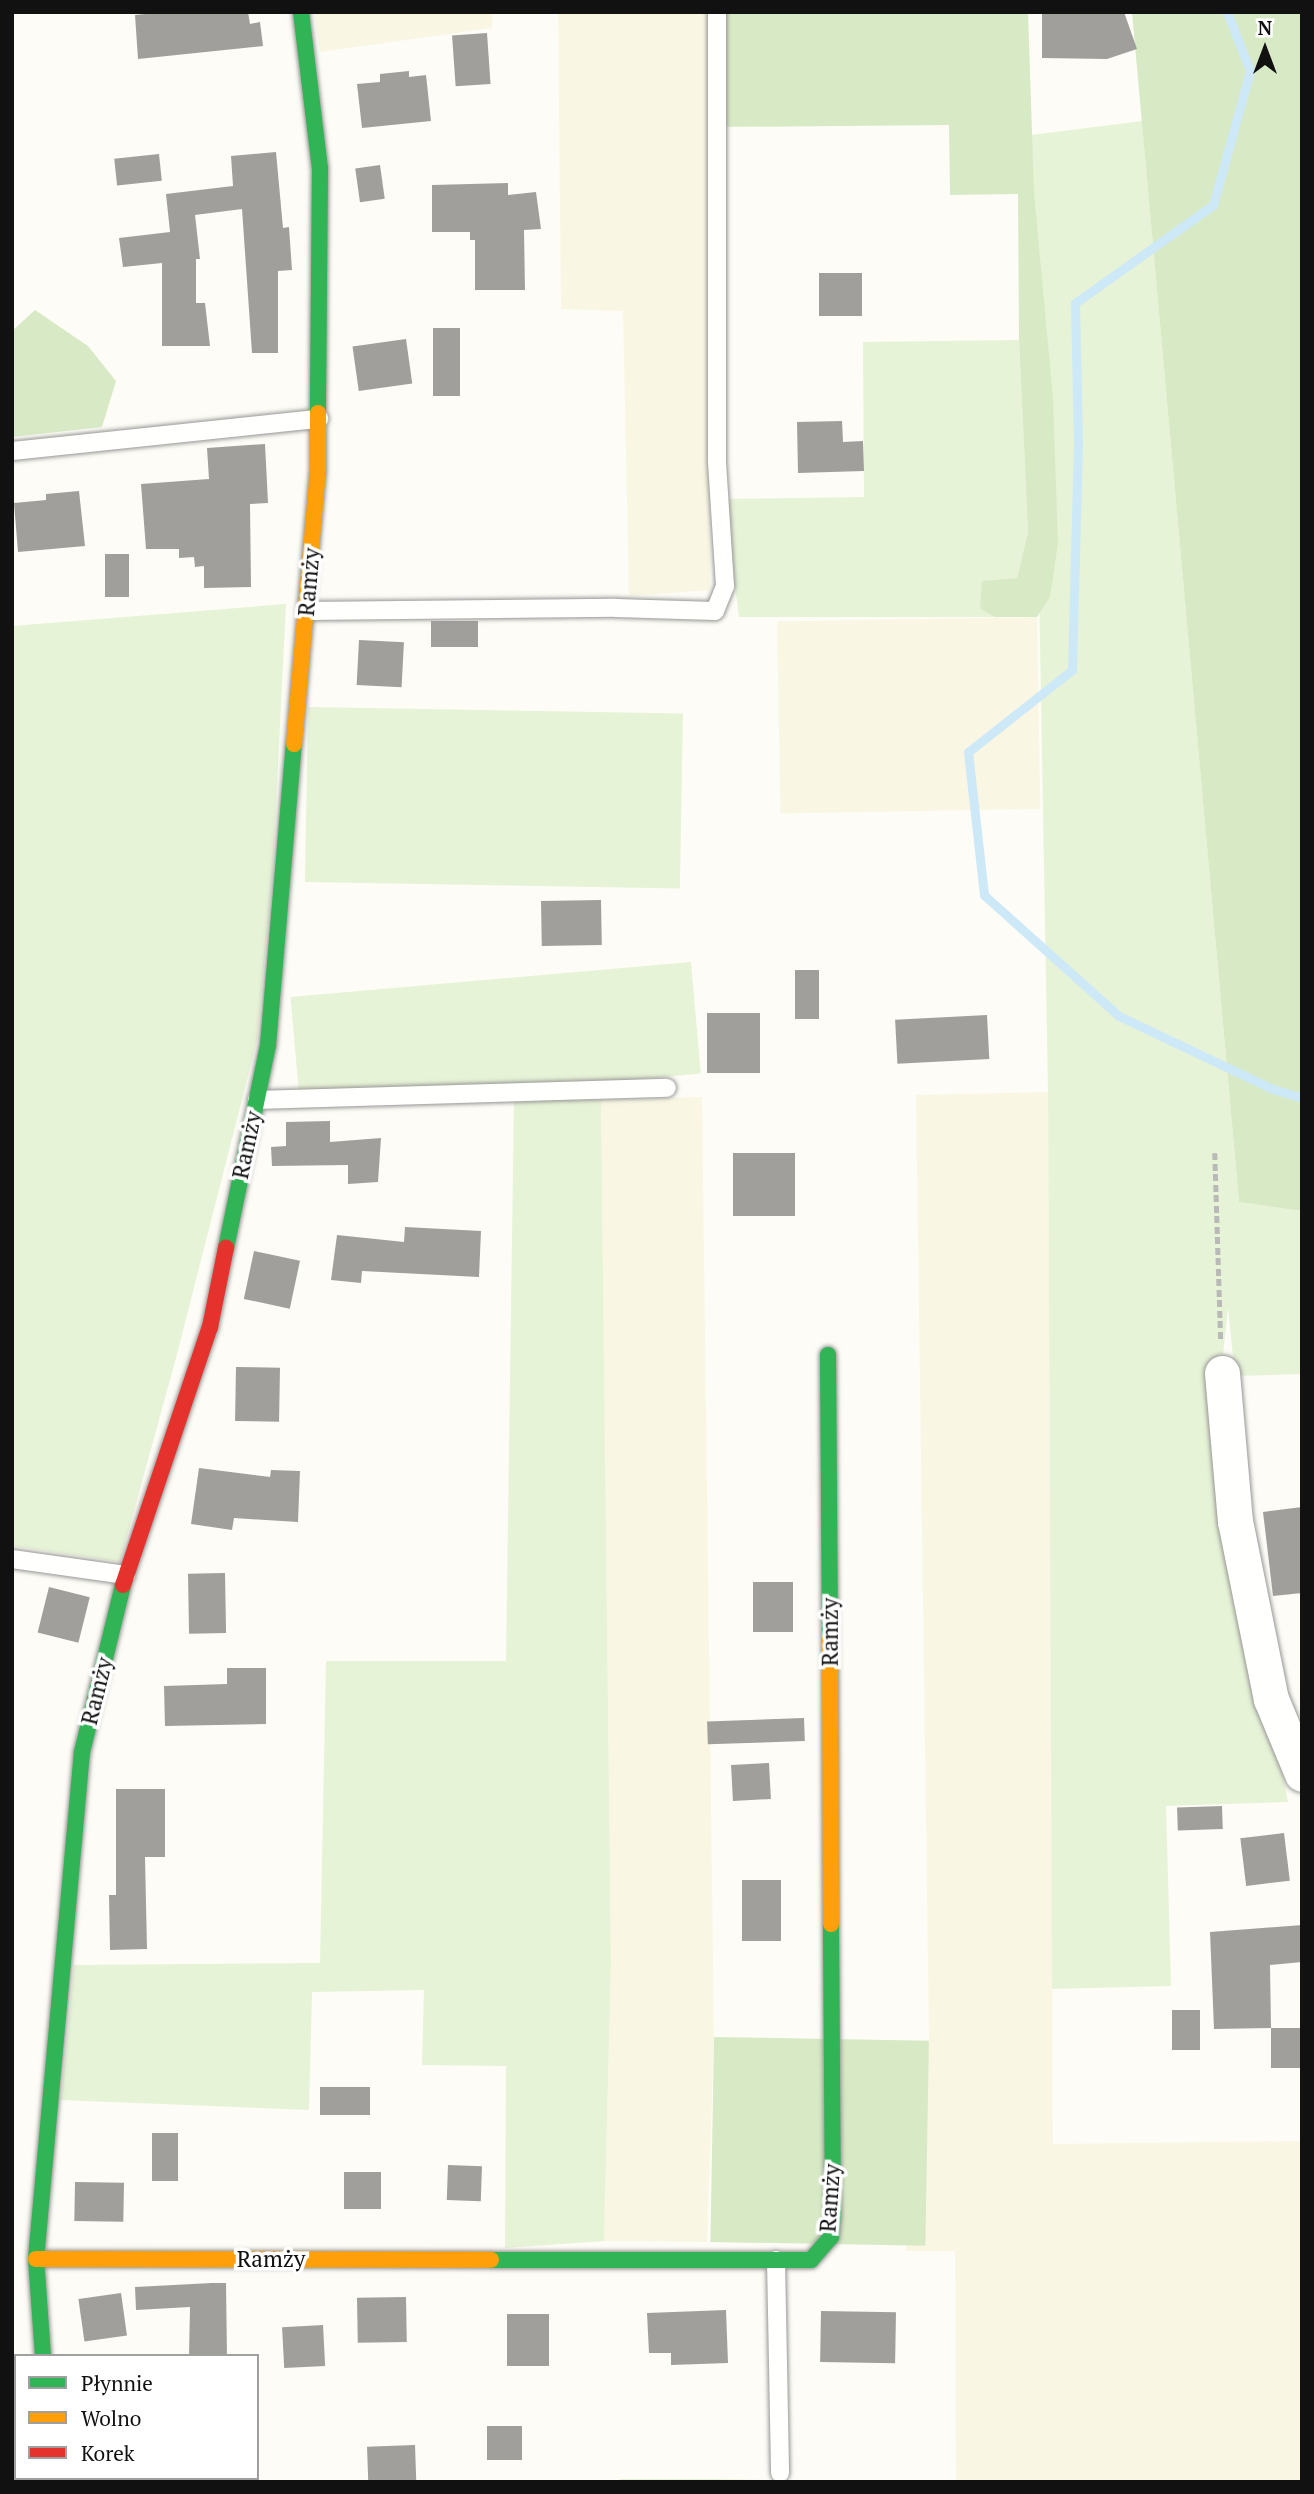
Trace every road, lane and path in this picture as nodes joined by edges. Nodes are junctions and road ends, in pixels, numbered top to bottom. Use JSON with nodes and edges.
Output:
{"nodes":[{"id":1,"x":301,"y":12,"type":"edge"},
{"id":2,"x":716,"y":12,"type":"edge"},
{"id":3,"x":319,"y":419,"type":"junction"},
{"id":4,"x":12,"y":450,"type":"edge"},
{"id":5,"x":306,"y":611,"type":"junction"},
{"id":6,"x":667,"y":1088,"type":"dead end"},
{"id":7,"x":257,"y":1100,"type":"junction"},
{"id":8,"x":1215,"y":1153,"type":"dead end"},
{"id":9,"x":828,"y":1355,"type":"dead end"},
{"id":10,"x":1222,"y":1373,"type":"joint"},
{"id":11,"x":12,"y":1559,"type":"edge"},
{"id":12,"x":126,"y":1575,"type":"junction"},
{"id":13,"x":1302,"y":1774,"type":"edge"},
{"id":14,"x":36,"y":2259,"type":"junction"},
{"id":15,"x":776,"y":2260,"type":"junction"},
{"id":16,"x":43,"y":2354,"type":"edge"},
{"id":17,"x":780,"y":2473,"type":"dead end"}],
"edges":[{"from":1,"to":3,"type":"street","name":"Ramży"},
{"from":2,"to":5,"type":"lane"},
{"from":3,"to":4,"type":"lane"},
{"from":3,"to":5,"type":"street","name":"Ramży"},
{"from":5,"to":7,"type":"street","name":"Ramży"},
{"from":6,"to":7,"type":"lane"},
{"from":7,"to":12,"type":"street","name":"Ramży"},
{"from":8,"to":10,"type":"path"},
{"from":9,"to":15,"type":"street","name":"Ramży"},
{"from":10,"to":13,"type":"street"},
{"from":11,"to":12,"type":"lane"},
{"from":12,"to":14,"type":"street","name":"Ramży"},
{"from":14,"to":15,"type":"street","name":"Ramży"},
{"from":14,"to":16,"type":"street","name":"Ramży"},
{"from":15,"to":17,"type":"lane"}]}
